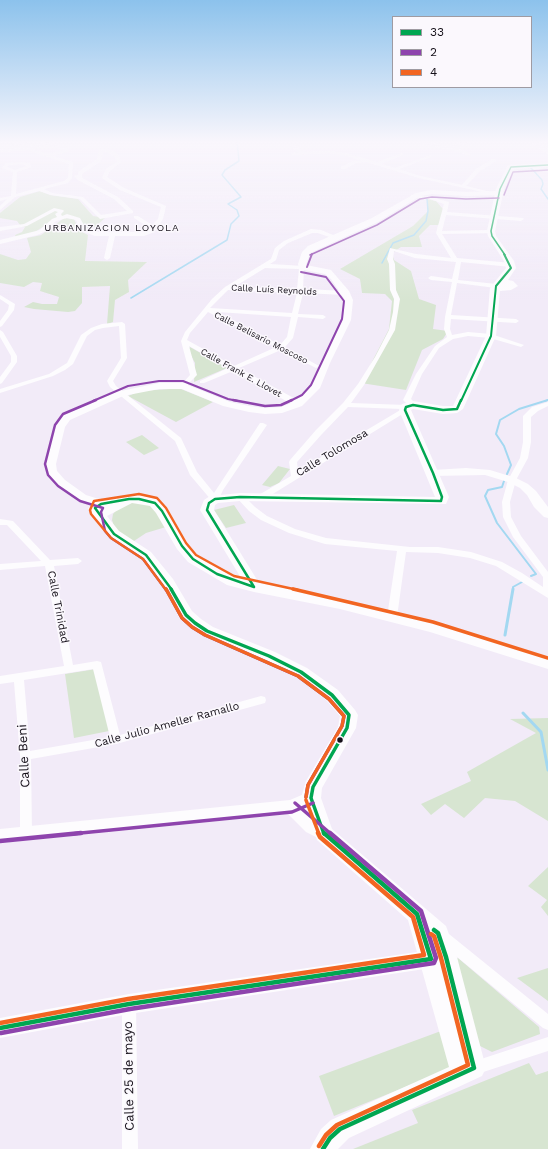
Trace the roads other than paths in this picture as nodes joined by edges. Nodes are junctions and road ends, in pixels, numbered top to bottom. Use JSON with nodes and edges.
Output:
{"nodes":[{"id":1,"x":13,"y":195,"type":"edge"},
{"id":2,"x":25,"y":195,"type":"edge"},
{"id":3,"x":56,"y":195,"type":"edge"},
{"id":4,"x":110,"y":195,"type":"edge"},
{"id":5,"x":136,"y":195,"type":"edge"},
{"id":6,"x":420,"y":195,"type":"edge"},
{"id":7,"x":496,"y":195,"type":"edge"},
{"id":8,"x":413,"y":196,"type":"junction"},
{"id":9,"x":13,"y":198,"type":"junction"},
{"id":10,"x":0,"y":200,"type":"edge"},
{"id":11,"x":0,"y":210,"type":"edge"},
{"id":12,"x":445,"y":213,"type":"junction"},
{"id":13,"x":136,"y":217,"type":"dead end"},
{"id":14,"x":495,"y":217,"type":"junction"},
{"id":15,"x":60,"y":218,"type":"junction"},
{"id":16,"x":521,"y":219,"type":"dead end"},
{"id":17,"x":153,"y":228,"type":"junction"},
{"id":18,"x":0,"y":229,"type":"edge"},
{"id":19,"x":491,"y":232,"type":"junction"},
{"id":20,"x":439,"y":233,"type":"junction"},
{"id":21,"x":112,"y":235,"type":"junction"},
{"id":22,"x":335,"y":237,"type":"junction"},
{"id":23,"x":0,"y":242,"type":"edge"},
{"id":24,"x":107,"y":258,"type":"dead end"},
{"id":25,"x":457,"y":260,"type":"junction"},
{"id":26,"x":511,"y":264,"type":"junction"},
{"id":27,"x":263,"y":266,"type":"junction"},
{"id":28,"x":302,"y":267,"type":"junction"},
{"id":29,"x":431,"y":278,"type":"dead end"},
{"id":30,"x":455,"y":281,"type":"junction"},
{"id":31,"x":498,"y":285,"type":"junction"},
{"id":32,"x":227,"y":288,"type":"junction"},
{"id":33,"x":300,"y":291,"type":"junction"},
{"id":34,"x":346,"y":293,"type":"junction"},
{"id":35,"x":0,"y":297,"type":"edge"},
{"id":36,"x":207,"y":309,"type":"junction"},
{"id":37,"x":294,"y":316,"type":"junction"},
{"id":38,"x":323,"y":317,"type":"dead end"},
{"id":39,"x":448,"y":317,"type":"junction"},
{"id":40,"x":492,"y":318,"type":"junction"},
{"id":41,"x":516,"y":321,"type":"dead end"},
{"id":42,"x":0,"y":325,"type":"edge"},
{"id":43,"x":0,"y":332,"type":"edge"},
{"id":44,"x":491,"y":336,"type":"junction"},
{"id":45,"x":450,"y":338,"type":"junction"},
{"id":46,"x":184,"y":341,"type":"junction"},
{"id":47,"x":521,"y":345,"type":"dead end"},
{"id":48,"x":280,"y":348,"type":"junction"},
{"id":49,"x":316,"y":366,"type":"dead end"},
{"id":50,"x":233,"y":368,"type":"junction"},
{"id":51,"x":0,"y":382,"type":"edge"},
{"id":52,"x":202,"y":382,"type":"dead end"},
{"id":53,"x":183,"y":386,"type":"junction"},
{"id":54,"x":0,"y":390,"type":"edge"},
{"id":55,"x":120,"y":394,"type":"junction"},
{"id":56,"x":298,"y":404,"type":"junction"},
{"id":57,"x":346,"y":404,"type":"junction"},
{"id":58,"x":547,"y":405,"type":"edge"},
{"id":59,"x":408,"y":407,"type":"junction"},
{"id":60,"x":263,"y":425,"type":"dead end"},
{"id":61,"x":433,"y":473,"type":"junction"},
{"id":62,"x":295,"y":475,"type":"junction"},
{"id":63,"x":512,"y":480,"type":"junction"},
{"id":64,"x":240,"y":497,"type":"junction"},
{"id":65,"x":260,"y":498,"type":"junction"},
{"id":66,"x":215,"y":499,"type":"junction"},
{"id":67,"x":103,"y":511,"type":"junction"},
{"id":68,"x":548,"y":514,"type":"edge"},
{"id":69,"x":0,"y":522,"type":"edge"},
{"id":70,"x":402,"y":549,"type":"junction"},
{"id":71,"x":78,"y":561,"type":"dead end"},
{"id":72,"x":49,"y":564,"type":"junction"},
{"id":73,"x":0,"y":567,"type":"edge"},
{"id":74,"x":254,"y":588,"type":"junction"},
{"id":75,"x":392,"y":617,"type":"junction"},
{"id":76,"x":548,"y":663,"type":"edge"},
{"id":77,"x":69,"y":669,"type":"junction"},
{"id":78,"x":19,"y":678,"type":"junction"},
{"id":79,"x":0,"y":680,"type":"edge"},
{"id":80,"x":261,"y":700,"type":"dead end"},
{"id":81,"x":116,"y":740,"type":"junction"},
{"id":82,"x":25,"y":756,"type":"junction"},
{"id":83,"x":311,"y":798,"type":"junction"},
{"id":84,"x":292,"y":808,"type":"junction"},
{"id":85,"x":26,"y":833,"type":"junction"},
{"id":86,"x":324,"y":834,"type":"junction"},
{"id":87,"x":0,"y":836,"type":"edge"},
{"id":88,"x":417,"y":914,"type":"junction"},
{"id":89,"x":438,"y":933,"type":"junction"},
{"id":90,"x":438,"y":958,"type":"junction"},
{"id":91,"x":129,"y":1004,"type":"junction"},
{"id":92,"x":548,"y":1023,"type":"edge"},
{"id":93,"x":0,"y":1028,"type":"edge"},
{"id":94,"x":548,"y":1044,"type":"edge"},
{"id":95,"x":468,"y":1070,"type":"junction"},
{"id":96,"x":130,"y":1149,"type":"edge"},
{"id":97,"x":323,"y":1149,"type":"edge"}],
"edges":[{"from":1,"to":9,"type":"street"},
{"from":2,"to":9,"type":"street"},
{"from":3,"to":4,"type":"street"},
{"from":5,"to":17,"type":"street"},
{"from":6,"to":8,"type":"street"},
{"from":7,"to":14,"type":"main road"},
{"from":8,"to":12,"type":"street"},
{"from":8,"to":22,"type":"street"},
{"from":9,"to":10,"type":"street"},
{"from":9,"to":11,"type":"street"},
{"from":12,"to":14,"type":"street"},
{"from":12,"to":20,"type":"street"},
{"from":13,"to":17,"type":"street"},
{"from":14,"to":16,"type":"street"},
{"from":14,"to":19,"type":"main road"},
{"from":15,"to":18,"type":"street"},
{"from":15,"to":21,"type":"street"},
{"from":15,"to":23,"type":"street"},
{"from":17,"to":21,"type":"street"},
{"from":19,"to":20,"type":"street"},
{"from":19,"to":26,"type":"main road"},
{"from":20,"to":25,"type":"street"},
{"from":21,"to":24,"type":"street"},
{"from":22,"to":27,"type":"street"},
{"from":22,"to":28,"type":"street"},
{"from":25,"to":26,"type":"street"},
{"from":25,"to":30,"type":"street"},
{"from":25,"to":57,"type":"street"},
{"from":26,"to":31,"type":"main road"},
{"from":27,"to":28,"type":"street"},
{"from":27,"to":32,"type":"street"},
{"from":28,"to":33,"type":"street"},
{"from":28,"to":34,"type":"street"},
{"from":29,"to":30,"type":"street"},
{"from":30,"to":31,"type":"street"},
{"from":30,"to":39,"type":"street"},
{"from":31,"to":40,"type":"main road"},
{"from":32,"to":33,"type":"street","name":"Calle Luís Reynolds"},
{"from":32,"to":36,"type":"street"},
{"from":33,"to":34,"type":"street","name":"Calle Luís Reynolds"},
{"from":33,"to":37,"type":"street"},
{"from":34,"to":56,"type":"street"},
{"from":35,"to":42,"type":"street"},
{"from":36,"to":37,"type":"street"},
{"from":36,"to":46,"type":"street"},
{"from":36,"to":48,"type":"street","name":"Calle Belisario Moscoso"},
{"from":37,"to":38,"type":"street"},
{"from":37,"to":48,"type":"street"},
{"from":39,"to":40,"type":"street"},
{"from":39,"to":45,"type":"street"},
{"from":40,"to":41,"type":"street"},
{"from":40,"to":44,"type":"main road"},
{"from":43,"to":51,"type":"street"},
{"from":44,"to":45,"type":"street"},
{"from":44,"to":47,"type":"street"},
{"from":44,"to":59,"type":"main road"},
{"from":45,"to":59,"type":"street"},
{"from":46,"to":50,"type":"street","name":"Calle Frank E. Llovet"},
{"from":46,"to":53,"type":"street"},
{"from":48,"to":49,"type":"street","name":"Calle Belisario Moscoso"},
{"from":48,"to":50,"type":"street"},
{"from":50,"to":52,"type":"street"},
{"from":50,"to":56,"type":"street","name":"Calle Frank E. Llovet"},
{"from":53,"to":55,"type":"street"},
{"from":53,"to":56,"type":"street"},
{"from":54,"to":55,"type":"street"},
{"from":55,"to":66,"type":"street"},
{"from":55,"to":67,"type":"street"},
{"from":57,"to":59,"type":"street"},
{"from":57,"to":62,"type":"street"},
{"from":58,"to":63,"type":"street"},
{"from":59,"to":61,"type":"main road"},
{"from":59,"to":62,"type":"street","name":"Calle Tolomosa"},
{"from":60,"to":66,"type":"street"},
{"from":61,"to":63,"type":"street"},
{"from":61,"to":65,"type":"main road"},
{"from":62,"to":65,"type":"street","name":"Calle Tolomosa"},
{"from":63,"to":68,"type":"street"},
{"from":63,"to":70,"type":"street"},
{"from":64,"to":65,"type":"main road"},
{"from":64,"to":66,"type":"main road"},
{"from":64,"to":70,"type":"street"},
{"from":66,"to":74,"type":"main road"},
{"from":67,"to":74,"type":"main road"},
{"from":67,"to":83,"type":"main road"},
{"from":69,"to":72,"type":"street","name":"Calle Trinidad"},
{"from":70,"to":75,"type":"street"},
{"from":71,"to":72,"type":"street"},
{"from":72,"to":73,"type":"street"},
{"from":72,"to":77,"type":"street","name":"Calle Trinidad"},
{"from":74,"to":75,"type":"main road"},
{"from":75,"to":76,"type":"main road"},
{"from":77,"to":78,"type":"street"},
{"from":77,"to":81,"type":"street"},
{"from":78,"to":79,"type":"street"},
{"from":78,"to":82,"type":"street","name":"Calle Beni"},
{"from":80,"to":81,"type":"street","name":"Calle Julio Ameller Ramallo"},
{"from":81,"to":82,"type":"street","name":"Calle Julio Ameller Ramallo"},
{"from":82,"to":85,"type":"street","name":"Calle Beni"},
{"from":83,"to":84,"type":"street"},
{"from":83,"to":86,"type":"main road"},
{"from":84,"to":85,"type":"street"},
{"from":84,"to":86,"type":"street"},
{"from":85,"to":87,"type":"street"},
{"from":86,"to":88,"type":"main road"},
{"from":88,"to":89,"type":"main road"},
{"from":88,"to":90,"type":"main road"},
{"from":89,"to":90,"type":"main road"},
{"from":89,"to":92,"type":"street"},
{"from":90,"to":91,"type":"street"},
{"from":90,"to":95,"type":"main road"},
{"from":91,"to":93,"type":"street"},
{"from":91,"to":96,"type":"street","name":"Calle 25 de mayo"},
{"from":94,"to":95,"type":"street"},
{"from":95,"to":97,"type":"main road"}]}
